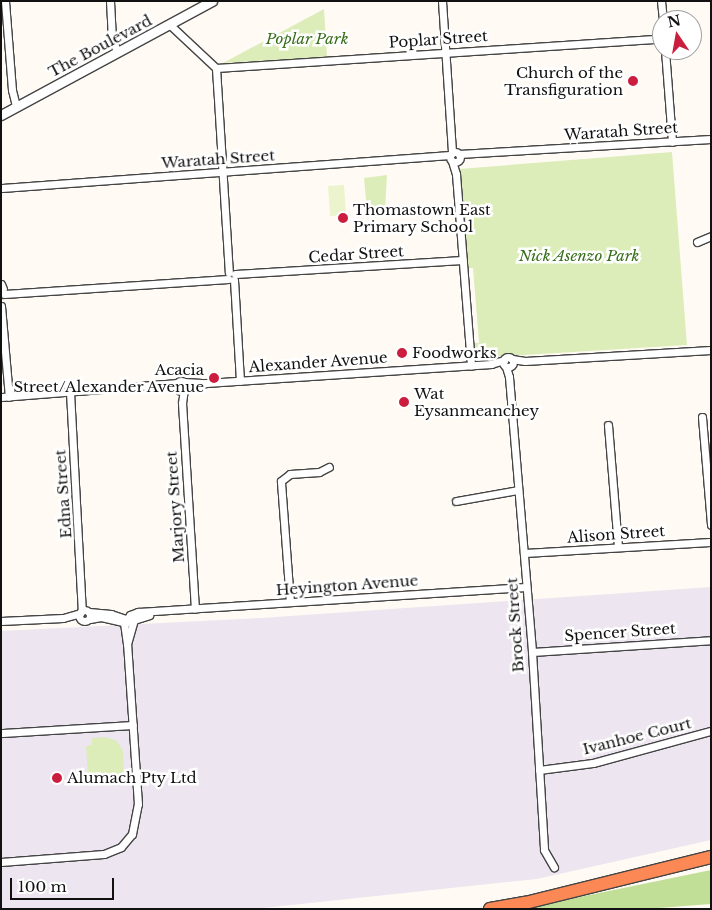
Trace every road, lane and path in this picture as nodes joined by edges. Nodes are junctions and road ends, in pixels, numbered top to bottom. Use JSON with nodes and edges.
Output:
{"nodes":[{"id":1,"x":5,"y":1,"type":"edge"},
{"id":2,"x":110,"y":1,"type":"edge"},
{"id":3,"x":212,"y":1,"type":"edge"},
{"id":4,"x":442,"y":1,"type":"edge"},
{"id":5,"x":169,"y":24,"type":"junction"},
{"id":6,"x":652,"y":39,"type":"edge"},
{"id":7,"x":117,"y":52,"type":"junction"},
{"id":8,"x":446,"y":53,"type":"junction"},
{"id":9,"x":666,"y":60,"type":"edge"},
{"id":10,"x":216,"y":68,"type":"junction"},
{"id":11,"x":16,"y":106,"type":"junction"},
{"id":12,"x":1,"y":115,"type":"edge"},
{"id":13,"x":711,"y":139,"type":"edge"},
{"id":14,"x":672,"y":142,"type":"junction"},
{"id":15,"x":455,"y":157,"type":"junction"},
{"id":16,"x":224,"y":172,"type":"junction"},
{"id":17,"x":1,"y":188,"type":"edge"},
{"id":18,"x":711,"y":236,"type":"edge"},
{"id":19,"x":698,"y":242,"type":"dead end"},
{"id":20,"x":463,"y":260,"type":"junction"},
{"id":21,"x":232,"y":277,"type":"junction"},
{"id":22,"x":2,"y":291,"type":"edge"},
{"id":23,"x":1,"y":306,"type":"edge"},
{"id":24,"x":711,"y":350,"type":"edge"},
{"id":25,"x":508,"y":364,"type":"junction"},
{"id":26,"x":471,"y":365,"type":"junction"},
{"id":27,"x":240,"y":381,"type":"junction"},
{"id":28,"x":181,"y":387,"type":"junction"},
{"id":29,"x":70,"y":392,"type":"junction"},
{"id":30,"x":5,"y":397,"type":"edge"},
{"id":31,"x":702,"y":418,"type":"dead end"},
{"id":32,"x":608,"y":425,"type":"dead end"},
{"id":33,"x":329,"y":467,"type":"dead end"},
{"id":34,"x":518,"y":490,"type":"junction"},
{"id":35,"x":456,"y":501,"type":"dead end"},
{"id":36,"x":711,"y":525,"type":"edge"},
{"id":37,"x":711,"y":542,"type":"edge"},
{"id":38,"x":618,"y":548,"type":"junction"},
{"id":39,"x":524,"y":554,"type":"junction"},
{"id":40,"x":526,"y":587,"type":"junction"},
{"id":41,"x":290,"y":602,"type":"junction"},
{"id":42,"x":195,"y":609,"type":"junction"},
{"id":43,"x":85,"y":614,"type":"junction"},
{"id":44,"x":1,"y":621,"type":"edge"},
{"id":45,"x":127,"y":621,"type":"junction"},
{"id":46,"x":711,"y":640,"type":"edge"},
{"id":47,"x":532,"y":652,"type":"junction"},
{"id":48,"x":133,"y":725,"type":"junction"},
{"id":49,"x":710,"y":731,"type":"edge"},
{"id":50,"x":1,"y":733,"type":"edge"},
{"id":51,"x":539,"y":770,"type":"junction"},
{"id":52,"x":711,"y":857,"type":"edge"},
{"id":53,"x":1,"y":862,"type":"edge"},
{"id":54,"x":554,"y":867,"type":"dead end"},
{"id":55,"x":490,"y":909,"type":"edge"}],
"edges":[{"from":1,"to":11,"type":"street"},
{"from":2,"to":7,"type":"street"},
{"from":3,"to":5,"type":"street","name":"The Boulevard"},
{"from":4,"to":8,"type":"street"},
{"from":5,"to":7,"type":"street","name":"The Boulevard"},
{"from":5,"to":10,"type":"street"},
{"from":6,"to":8,"type":"street","name":"Poplar Street"},
{"from":7,"to":11,"type":"street","name":"The Boulevard"},
{"from":8,"to":10,"type":"street","name":"Poplar Street"},
{"from":8,"to":15,"type":"street"},
{"from":9,"to":14,"type":"street"},
{"from":10,"to":16,"type":"street"},
{"from":11,"to":12,"type":"street","name":"The Boulevard"},
{"from":13,"to":14,"type":"street","name":"Waratah Street"},
{"from":14,"to":15,"type":"street","name":"Waratah Street"},
{"from":15,"to":16,"type":"street","name":"Waratah Street"},
{"from":15,"to":20,"type":"street"},
{"from":16,"to":17,"type":"street","name":"Waratah Street"},
{"from":16,"to":21,"type":"street"},
{"from":18,"to":19,"type":"street"},
{"from":20,"to":21,"type":"street","name":"Cedar Street"},
{"from":20,"to":26,"type":"street"},
{"from":21,"to":22,"type":"street","name":"Cedar Street"},
{"from":21,"to":27,"type":"street"},
{"from":22,"to":23,"type":"street"},
{"from":23,"to":30,"type":"street"},
{"from":24,"to":25,"type":"street","name":"Alexander Avenue"},
{"from":25,"to":26,"type":"street","name":"Alexander Avenue"},
{"from":25,"to":34,"type":"street","name":"Brock Street"},
{"from":26,"to":27,"type":"street","name":"Alexander Avenue"},
{"from":27,"to":28,"type":"street","name":"Alexander Avenue"},
{"from":28,"to":29,"type":"street","name":"Alexander Avenue"},
{"from":28,"to":42,"type":"street","name":"Marjory Street"},
{"from":29,"to":30,"type":"street","name":"Alexander Avenue"},
{"from":29,"to":43,"type":"street","name":"Edna Street"},
{"from":31,"to":36,"type":"street"},
{"from":32,"to":38,"type":"street"},
{"from":33,"to":41,"type":"street"},
{"from":34,"to":35,"type":"street"},
{"from":34,"to":39,"type":"street","name":"Brock Street"},
{"from":37,"to":38,"type":"street","name":"Alison Street"},
{"from":38,"to":39,"type":"street","name":"Alison Street"},
{"from":39,"to":40,"type":"street","name":"Brock Street"},
{"from":40,"to":41,"type":"street","name":"Heyington Avenue"},
{"from":40,"to":47,"type":"street","name":"Brock Street"},
{"from":41,"to":42,"type":"street","name":"Heyington Avenue"},
{"from":42,"to":45,"type":"street","name":"Heyington Avenue"},
{"from":43,"to":44,"type":"street"},
{"from":43,"to":45,"type":"street"},
{"from":45,"to":48,"type":"street"},
{"from":46,"to":47,"type":"street","name":"Spencer Street"},
{"from":47,"to":51,"type":"street","name":"Brock Street"},
{"from":48,"to":50,"type":"street"},
{"from":48,"to":53,"type":"street"},
{"from":49,"to":51,"type":"street","name":"Ivanhoe Court"},
{"from":51,"to":54,"type":"street","name":"Brock Street"},
{"from":52,"to":55,"type":"highway"}]}
